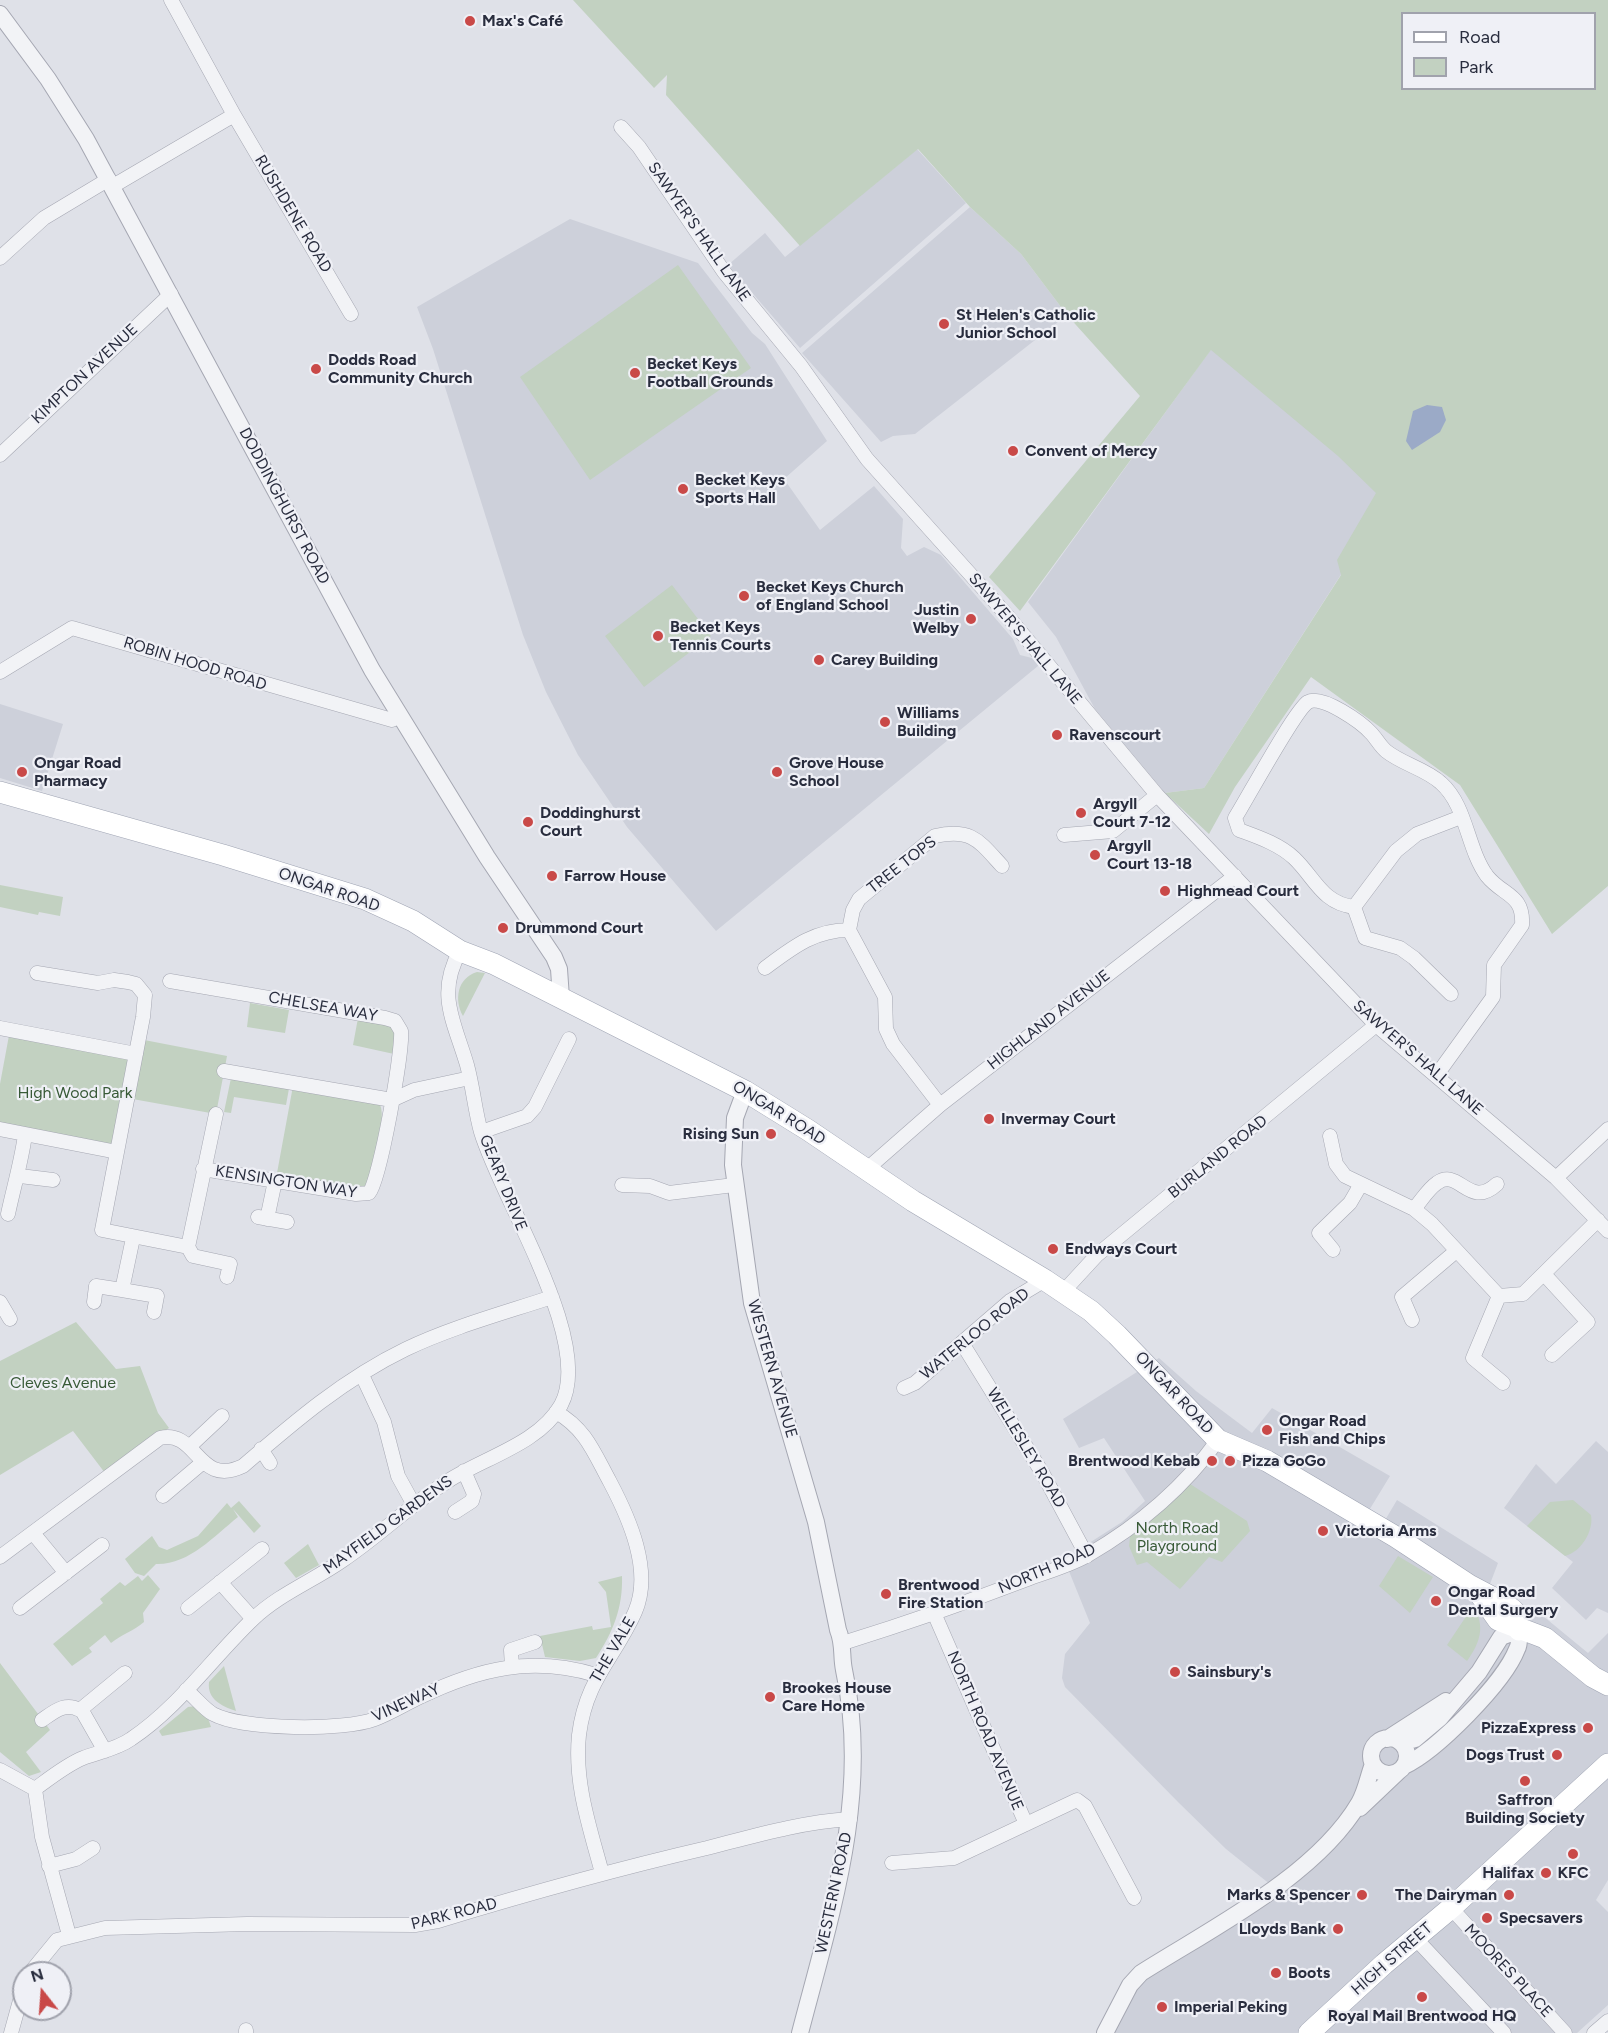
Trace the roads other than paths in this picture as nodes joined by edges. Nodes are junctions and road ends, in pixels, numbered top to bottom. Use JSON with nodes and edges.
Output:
{"nodes":[{"id":1,"x":171,"y":0,"type":"edge"},
{"id":2,"x":0,"y":14,"type":"edge"},
{"id":3,"x":234,"y":115,"type":"junction"},
{"id":4,"x":621,"y":127,"type":"dead end"},
{"id":5,"x":111,"y":182,"type":"junction"},
{"id":6,"x":0,"y":258,"type":"edge"},
{"id":7,"x":171,"y":294,"type":"junction"},
{"id":8,"x":351,"y":314,"type":"dead end"},
{"id":9,"x":0,"y":455,"type":"edge"},
{"id":10,"x":0,"y":672,"type":"edge"},
{"id":11,"x":400,"y":716,"type":"junction"},
{"id":12,"x":0,"y":792,"type":"edge"},
{"id":13,"x":1157,"y":795,"type":"junction"},
{"id":14,"x":1461,"y":817,"type":"junction"},
{"id":15,"x":1064,"y":835,"type":"dead end"},
{"id":16,"x":1002,"y":866,"type":"dead end"},
{"id":17,"x":1235,"y":876,"type":"junction"},
{"id":18,"x":1354,"y":907,"type":"junction"},
{"id":19,"x":849,"y":930,"type":"junction"},
{"id":20,"x":460,"y":951,"type":"junction"},
{"id":21,"x":765,"y":968,"type":"dead end"},
{"id":22,"x":37,"y":973,"type":"dead end"},
{"id":23,"x":170,"y":981,"type":"dead end"},
{"id":24,"x":1451,"y":994,"type":"dead end"},
{"id":25,"x":561,"y":998,"type":"junction"},
{"id":26,"x":1376,"y":1025,"type":"junction"},
{"id":27,"x":0,"y":1028,"type":"edge"},
{"id":28,"x":569,"y":1039,"type":"dead end"},
{"id":29,"x":136,"y":1054,"type":"junction"},
{"id":30,"x":224,"y":1071,"type":"dead end"},
{"id":31,"x":1436,"y":1076,"type":"junction"},
{"id":32,"x":470,"y":1078,"type":"junction"},
{"id":33,"x":745,"y":1091,"type":"junction"},
{"id":34,"x":392,"y":1100,"type":"junction"},
{"id":35,"x":940,"y":1105,"type":"junction"},
{"id":36,"x":216,"y":1114,"type":"dead end"},
{"id":37,"x":0,"y":1129,"type":"edge"},
{"id":38,"x":1608,"y":1129,"type":"edge"},
{"id":39,"x":481,"y":1132,"type":"junction"},
{"id":40,"x":26,"y":1135,"type":"junction"},
{"id":41,"x":1330,"y":1136,"type":"dead end"},
{"id":42,"x":117,"y":1152,"type":"junction"},
{"id":43,"x":203,"y":1169,"type":"junction"},
{"id":44,"x":867,"y":1169,"type":"junction"},
{"id":45,"x":20,"y":1176,"type":"junction"},
{"id":46,"x":1556,"y":1178,"type":"junction"},
{"id":47,"x":53,"y":1180,"type":"dead end"},
{"id":48,"x":274,"y":1181,"type":"junction"},
{"id":49,"x":1361,"y":1184,"type":"junction"},
{"id":50,"x":1497,"y":1184,"type":"dead end"},
{"id":51,"x":622,"y":1185,"type":"dead end"},
{"id":52,"x":734,"y":1185,"type":"junction"},
{"id":53,"x":1414,"y":1209,"type":"junction"},
{"id":54,"x":8,"y":1214,"type":"dead end"},
{"id":55,"x":1598,"y":1220,"type":"junction"},
{"id":56,"x":287,"y":1222,"type":"dead end"},
{"id":57,"x":1608,"y":1231,"type":"edge"},
{"id":58,"x":133,"y":1238,"type":"junction"},
{"id":59,"x":188,"y":1247,"type":"junction"},
{"id":60,"x":1333,"y":1250,"type":"dead end"},
{"id":61,"x":1455,"y":1252,"type":"junction"},
{"id":62,"x":1544,"y":1274,"type":"junction"},
{"id":63,"x":227,"y":1277,"type":"dead end"},
{"id":64,"x":1045,"y":1280,"type":"junction"},
{"id":65,"x":122,"y":1290,"type":"junction"},
{"id":66,"x":1064,"y":1292,"type":"junction"},
{"id":67,"x":1498,"y":1296,"type":"junction"},
{"id":68,"x":552,"y":1297,"type":"junction"},
{"id":69,"x":0,"y":1302,"type":"edge"},
{"id":70,"x":94,"y":1302,"type":"dead end"},
{"id":71,"x":154,"y":1312,"type":"dead end"},
{"id":72,"x":10,"y":1319,"type":"dead end"},
{"id":73,"x":1412,"y":1320,"type":"dead end"},
{"id":74,"x":962,"y":1343,"type":"junction"},
{"id":75,"x":1552,"y":1355,"type":"dead end"},
{"id":76,"x":362,"y":1375,"type":"junction"},
{"id":77,"x":1503,"y":1383,"type":"dead end"},
{"id":78,"x":904,"y":1388,"type":"dead end"},
{"id":79,"x":556,"y":1412,"type":"junction"},
{"id":80,"x":222,"y":1416,"type":"dead end"},
{"id":81,"x":1218,"y":1440,"type":"junction"},
{"id":82,"x":190,"y":1446,"type":"junction"},
{"id":83,"x":261,"y":1449,"type":"junction"},
{"id":84,"x":202,"y":1463,"type":"junction"},
{"id":85,"x":270,"y":1463,"type":"dead end"},
{"id":86,"x":464,"y":1471,"type":"junction"},
{"id":87,"x":164,"y":1496,"type":"dead end"},
{"id":88,"x":414,"y":1504,"type":"junction"},
{"id":89,"x":455,"y":1512,"type":"dead end"},
{"id":90,"x":33,"y":1533,"type":"junction"},
{"id":91,"x":102,"y":1545,"type":"dead end"},
{"id":92,"x":262,"y":1549,"type":"dead end"},
{"id":93,"x":1087,"y":1556,"type":"junction"},
{"id":94,"x":0,"y":1557,"type":"edge"},
{"id":95,"x":66,"y":1573,"type":"junction"},
{"id":96,"x":220,"y":1582,"type":"junction"},
{"id":97,"x":20,"y":1608,"type":"dead end"},
{"id":98,"x":188,"y":1608,"type":"dead end"},
{"id":99,"x":934,"y":1613,"type":"junction"},
{"id":100,"x":253,"y":1619,"type":"junction"},
{"id":101,"x":1519,"y":1630,"type":"junction"},
{"id":102,"x":535,"y":1642,"type":"dead end"},
{"id":103,"x":843,"y":1643,"type":"junction"},
{"id":104,"x":512,"y":1667,"type":"junction"},
{"id":105,"x":125,"y":1674,"type":"dead end"},
{"id":106,"x":596,"y":1675,"type":"junction"},
{"id":107,"x":1600,"y":1681,"type":"edge"},
{"id":108,"x":186,"y":1690,"type":"junction"},
{"id":109,"x":1608,"y":1698,"type":"edge"},
{"id":110,"x":81,"y":1709,"type":"junction"},
{"id":111,"x":42,"y":1720,"type":"dead end"},
{"id":112,"x":1394,"y":1741,"type":"junction"},
{"id":113,"x":105,"y":1751,"type":"junction"},
{"id":114,"x":1373,"y":1764,"type":"junction"},
{"id":115,"x":1608,"y":1764,"type":"edge"},
{"id":116,"x":1401,"y":1768,"type":"junction"},
{"id":117,"x":0,"y":1770,"type":"edge"},
{"id":118,"x":35,"y":1789,"type":"junction"},
{"id":119,"x":850,"y":1819,"type":"junction"},
{"id":120,"x":1346,"y":1821,"type":"junction"},
{"id":121,"x":1026,"y":1824,"type":"junction"},
{"id":122,"x":93,"y":1848,"type":"dead end"},
{"id":123,"x":892,"y":1863,"type":"dead end"},
{"id":124,"x":49,"y":1866,"type":"junction"},
{"id":125,"x":602,"y":1873,"type":"junction"},
{"id":126,"x":1134,"y":1898,"type":"dead end"},
{"id":127,"x":1451,"y":1908,"type":"junction"},
{"id":128,"x":69,"y":1935,"type":"junction"},
{"id":129,"x":1416,"y":1939,"type":"junction"},
{"id":130,"x":40,"y":1961,"type":"edge"},
{"id":131,"x":1608,"y":2021,"type":"edge"},
{"id":132,"x":800,"y":2033,"type":"edge"},
{"id":133,"x":1105,"y":2033,"type":"edge"},
{"id":134,"x":1309,"y":2033,"type":"edge"},
{"id":135,"x":1504,"y":2033,"type":"edge"},
{"id":136,"x":1565,"y":2033,"type":"edge"},
{"id":137,"x":1594,"y":2033,"type":"edge"}],
"edges":[{"from":1,"to":3,"type":"street","name":"RUSHDENE ROAD"},
{"from":2,"to":5,"type":"street","name":"DODDINGHURST ROAD"},
{"from":3,"to":5,"type":"street"},
{"from":3,"to":8,"type":"street","name":"RUSHDENE ROAD"},
{"from":4,"to":13,"type":"street","name":"SAWYER'S HALL LANE"},
{"from":5,"to":6,"type":"street"},
{"from":5,"to":7,"type":"street","name":"DODDINGHURST ROAD"},
{"from":7,"to":9,"type":"street","name":"KIMPTON AVENUE"},
{"from":7,"to":11,"type":"street","name":"DODDINGHURST ROAD"},
{"from":10,"to":11,"type":"street","name":"ROBIN HOOD ROAD"},
{"from":11,"to":25,"type":"street","name":"DODDINGHURST ROAD"},
{"from":12,"to":20,"type":"main road","name":"ONGAR ROAD"},
{"from":13,"to":15,"type":"street"},
{"from":13,"to":17,"type":"street","name":"SAWYER'S HALL LANE"},
{"from":14,"to":18,"type":"street"},
{"from":14,"to":18,"type":"street"},
{"from":14,"to":31,"type":"street"},
{"from":16,"to":19,"type":"street","name":"TREE TOPS"},
{"from":17,"to":26,"type":"street","name":"SAWYER'S HALL LANE"},
{"from":17,"to":35,"type":"street","name":"HIGHLAND AVENUE"},
{"from":18,"to":24,"type":"street"},
{"from":19,"to":21,"type":"street"},
{"from":19,"to":35,"type":"street"},
{"from":20,"to":25,"type":"main road","name":"ONGAR ROAD"},
{"from":20,"to":32,"type":"street","name":"GEARY DRIVE"},
{"from":22,"to":29,"type":"street"},
{"from":23,"to":34,"type":"street","name":"CHELSEA WAY"},
{"from":25,"to":33,"type":"main road","name":"ONGAR ROAD"},
{"from":26,"to":31,"type":"street","name":"SAWYER'S HALL LANE"},
{"from":26,"to":66,"type":"street","name":"BURLAND ROAD"},
{"from":27,"to":29,"type":"street"},
{"from":28,"to":39,"type":"street"},
{"from":29,"to":42,"type":"street"},
{"from":30,"to":34,"type":"street"},
{"from":31,"to":46,"type":"street","name":"SAWYER'S HALL LANE"},
{"from":32,"to":34,"type":"street"},
{"from":32,"to":39,"type":"street","name":"GEARY DRIVE"},
{"from":33,"to":44,"type":"main road","name":"ONGAR ROAD"},
{"from":33,"to":52,"type":"street","name":"WESTERN AVENUE"},
{"from":34,"to":48,"type":"street","name":"KENSINGTON WAY"},
{"from":35,"to":44,"type":"street","name":"HIGHLAND AVENUE"},
{"from":36,"to":43,"type":"street","name":"KENSINGTON WAY"},
{"from":37,"to":40,"type":"street"},
{"from":38,"to":46,"type":"street"},
{"from":39,"to":68,"type":"street","name":"GEARY DRIVE"},
{"from":40,"to":42,"type":"street"},
{"from":40,"to":45,"type":"street"},
{"from":41,"to":49,"type":"street"},
{"from":42,"to":58,"type":"street"},
{"from":43,"to":48,"type":"street","name":"KENSINGTON WAY"},
{"from":43,"to":59,"type":"street","name":"KENSINGTON WAY"},
{"from":44,"to":64,"type":"main road","name":"ONGAR ROAD"},
{"from":45,"to":47,"type":"street"},
{"from":45,"to":54,"type":"street"},
{"from":46,"to":55,"type":"street","name":"SAWYER'S HALL LANE"},
{"from":48,"to":56,"type":"street"},
{"from":49,"to":53,"type":"street"},
{"from":49,"to":60,"type":"street"},
{"from":50,"to":53,"type":"street"},
{"from":51,"to":52,"type":"street"},
{"from":52,"to":103,"type":"street","name":"WESTERN AVENUE"},
{"from":53,"to":61,"type":"street"},
{"from":55,"to":57,"type":"street","name":"SAWYER'S HALL LANE"},
{"from":55,"to":62,"type":"street"},
{"from":58,"to":59,"type":"street"},
{"from":58,"to":65,"type":"street"},
{"from":59,"to":63,"type":"street"},
{"from":61,"to":67,"type":"street"},
{"from":61,"to":73,"type":"street"},
{"from":62,"to":67,"type":"street"},
{"from":62,"to":75,"type":"street"},
{"from":64,"to":66,"type":"main road","name":"ONGAR ROAD"},
{"from":64,"to":74,"type":"street","name":"WATERLOO ROAD"},
{"from":65,"to":70,"type":"street"},
{"from":65,"to":71,"type":"street"},
{"from":66,"to":81,"type":"main road","name":"ONGAR ROAD"},
{"from":67,"to":77,"type":"street"},
{"from":68,"to":76,"type":"street"},
{"from":68,"to":79,"type":"street","name":"GEARY DRIVE"},
{"from":69,"to":72,"type":"street"},
{"from":74,"to":78,"type":"street","name":"WATERLOO ROAD"},
{"from":74,"to":93,"type":"street","name":"WELLESLEY ROAD"},
{"from":76,"to":83,"type":"street"},
{"from":76,"to":88,"type":"street"},
{"from":79,"to":86,"type":"street","name":"MAYFIELD GARDENS"},
{"from":79,"to":106,"type":"street","name":"THE VALE"},
{"from":80,"to":82,"type":"street"},
{"from":81,"to":93,"type":"street","name":"NORTH ROAD"},
{"from":81,"to":101,"type":"main road","name":"ONGAR ROAD"},
{"from":82,"to":84,"type":"street"},
{"from":82,"to":90,"type":"street"},
{"from":83,"to":84,"type":"street"},
{"from":83,"to":85,"type":"street"},
{"from":84,"to":87,"type":"street"},
{"from":86,"to":88,"type":"street","name":"MAYFIELD GARDENS"},
{"from":86,"to":89,"type":"street","name":"MAYFIELD GARDENS"},
{"from":88,"to":100,"type":"street","name":"MAYFIELD GARDENS"},
{"from":90,"to":94,"type":"street"},
{"from":90,"to":95,"type":"street"},
{"from":91,"to":95,"type":"street"},
{"from":92,"to":96,"type":"street"},
{"from":93,"to":99,"type":"street","name":"NORTH ROAD"},
{"from":95,"to":97,"type":"street"},
{"from":96,"to":98,"type":"street"},
{"from":96,"to":100,"type":"street"},
{"from":99,"to":103,"type":"street","name":"NORTH ROAD"},
{"from":99,"to":121,"type":"street","name":"NORTH ROAD AVENUE"},
{"from":100,"to":108,"type":"street","name":"MAYFIELD GARDENS"},
{"from":101,"to":107,"type":"main road"},
{"from":101,"to":112,"type":"street"},
{"from":101,"to":116,"type":"street"},
{"from":102,"to":104,"type":"street"},
{"from":103,"to":119,"type":"street","name":"WESTERN ROAD"},
{"from":104,"to":106,"type":"street","name":"VINEWAY"},
{"from":104,"to":108,"type":"street","name":"VINEWAY"},
{"from":105,"to":110,"type":"street"},
{"from":106,"to":125,"type":"street","name":"THE VALE"},
{"from":107,"to":109,"type":"main road"},
{"from":108,"to":113,"type":"street","name":"MAYFIELD GARDENS"},
{"from":110,"to":111,"type":"street"},
{"from":110,"to":113,"type":"street"},
{"from":112,"to":114,"type":"street"},
{"from":112,"to":116,"type":"street"},
{"from":113,"to":118,"type":"street","name":"MAYFIELD GARDENS"},
{"from":114,"to":116,"type":"street"},
{"from":114,"to":120,"type":"street"},
{"from":115,"to":127,"type":"main road","name":"HIGH STREET"},
{"from":116,"to":120,"type":"street"},
{"from":117,"to":118,"type":"street"},
{"from":118,"to":124,"type":"street"},
{"from":119,"to":125,"type":"street","name":"PARK ROAD"},
{"from":119,"to":132,"type":"street","name":"WESTERN ROAD"},
{"from":120,"to":133,"type":"street"},
{"from":121,"to":123,"type":"street"},
{"from":121,"to":126,"type":"street","name":"NORTH ROAD AVENUE"},
{"from":122,"to":124,"type":"street"},
{"from":124,"to":128,"type":"street"},
{"from":125,"to":128,"type":"street","name":"PARK ROAD"},
{"from":127,"to":129,"type":"main road","name":"HIGH STREET"},
{"from":127,"to":136,"type":"street","name":"MOORES PLACE"},
{"from":128,"to":130,"type":"street","name":"PARK ROAD"},
{"from":129,"to":134,"type":"main road","name":"HIGH STREET"},
{"from":129,"to":135,"type":"street"},
{"from":131,"to":137,"type":"street"}]}
